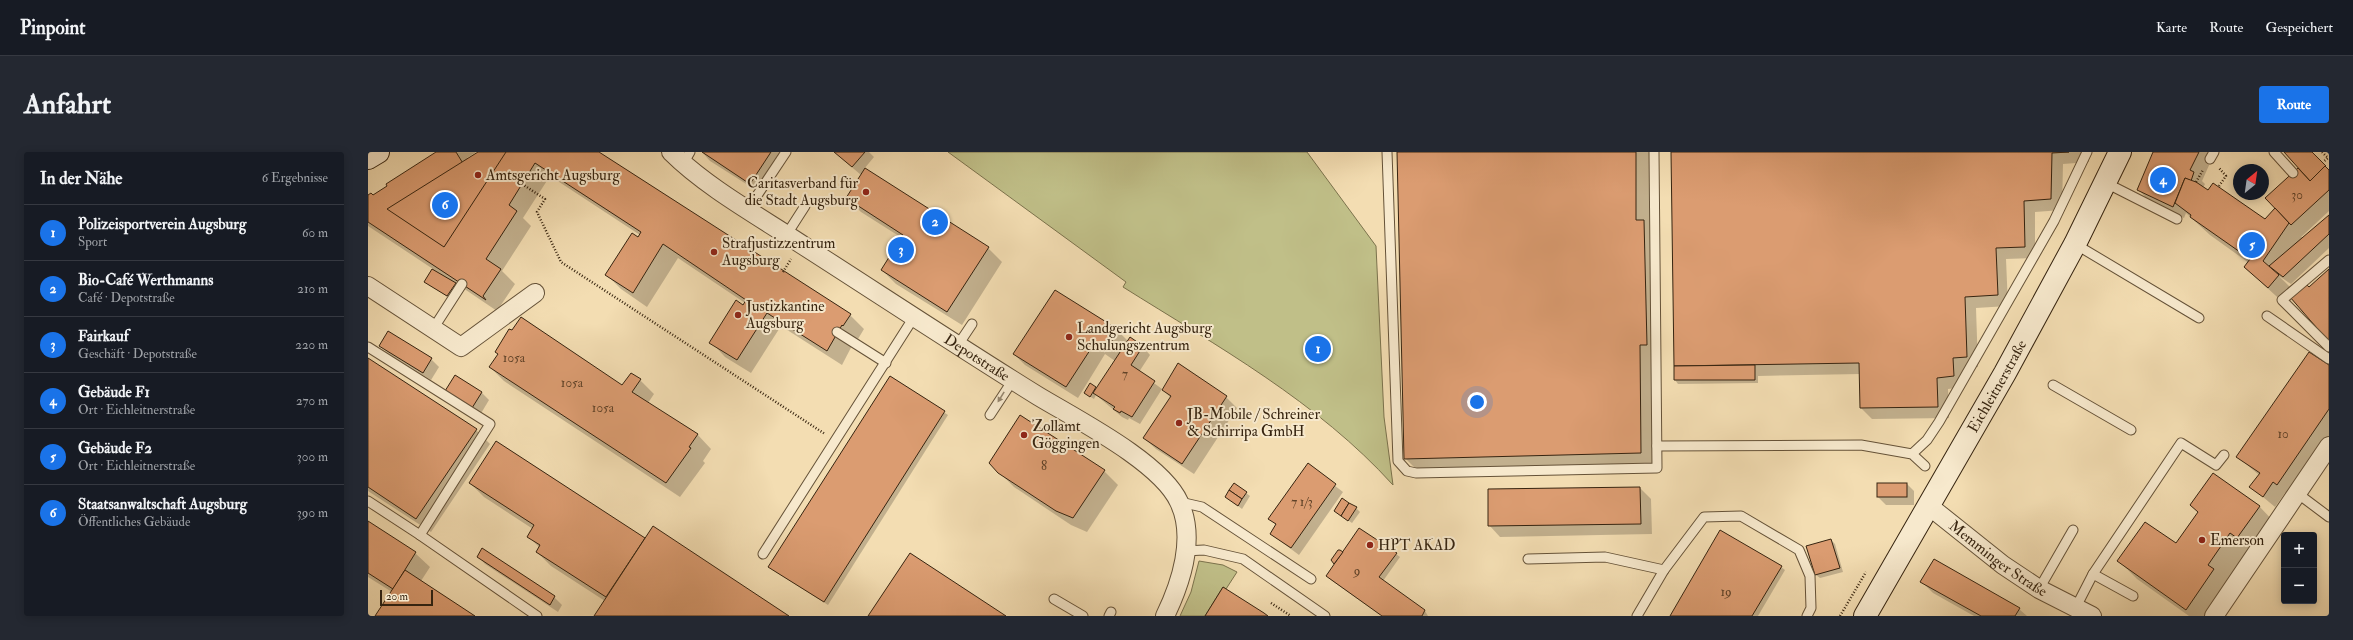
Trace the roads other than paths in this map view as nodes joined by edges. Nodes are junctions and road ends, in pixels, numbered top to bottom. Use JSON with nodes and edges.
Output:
{"nodes":[{"id":1,"x":378,"y":152,"type":"edge"},
{"id":2,"x":786,"y":152,"type":"edge"},
{"id":3,"x":1387,"y":152,"type":"edge"},
{"id":4,"x":1654,"y":152,"type":"edge"},
{"id":5,"x":2087,"y":152,"type":"edge"},
{"id":6,"x":2120,"y":152,"type":"edge"},
{"id":7,"x":2274,"y":152,"type":"edge"},
{"id":8,"x":681,"y":156,"type":"edge"},
{"id":9,"x":368,"y":158,"type":"edge"},
{"id":10,"x":2293,"y":173,"type":"dead end"},
{"id":11,"x":2106,"y":183,"type":"junction"},
{"id":12,"x":805,"y":206,"type":"dead end"},
{"id":13,"x":748,"y":209,"type":"junction"},
{"id":14,"x":2177,"y":219,"type":"dead end"},
{"id":15,"x":786,"y":234,"type":"junction"},
{"id":16,"x":2075,"y":244,"type":"junction"},
{"id":17,"x":2329,"y":260,"type":"edge"},
{"id":18,"x":462,"y":284,"type":"dead end"},
{"id":19,"x":368,"y":286,"type":"edge"},
{"id":20,"x":535,"y":293,"type":"dead end"},
{"id":21,"x":2267,"y":316,"type":"dead end"},
{"id":22,"x":914,"y":317,"type":"junction"},
{"id":23,"x":2198,"y":318,"type":"dead end"},
{"id":24,"x":972,"y":324,"type":"dead end"},
{"id":25,"x":433,"y":329,"type":"junction"},
{"id":26,"x":837,"y":332,"type":"dead end"},
{"id":27,"x":958,"y":345,"type":"junction"},
{"id":28,"x":368,"y":347,"type":"edge"},
{"id":29,"x":2329,"y":347,"type":"edge"},
{"id":30,"x":2329,"y":359,"type":"edge"},
{"id":31,"x":886,"y":363,"type":"junction"},
{"id":32,"x":1012,"y":380,"type":"junction"},
{"id":33,"x":2053,"y":385,"type":"dead end"},
{"id":34,"x":990,"y":415,"type":"dead end"},
{"id":35,"x":2131,"y":430,"type":"dead end"},
{"id":36,"x":1657,"y":446,"type":"junction"},
{"id":37,"x":2329,"y":446,"type":"edge"},
{"id":38,"x":1912,"y":454,"type":"junction"},
{"id":39,"x":2224,"y":455,"type":"dead end"},
{"id":40,"x":1925,"y":466,"type":"dead end"},
{"id":41,"x":2297,"y":493,"type":"junction"},
{"id":42,"x":368,"y":501,"type":"edge"},
{"id":43,"x":1180,"y":502,"type":"junction"},
{"id":44,"x":1929,"y":506,"type":"junction"},
{"id":45,"x":2329,"y":517,"type":"edge"},
{"id":46,"x":2073,"y":530,"type":"dead end"},
{"id":47,"x":420,"y":535,"type":"junction"},
{"id":48,"x":1185,"y":550,"type":"junction"},
{"id":49,"x":763,"y":554,"type":"dead end"},
{"id":50,"x":1528,"y":559,"type":"dead end"},
{"id":51,"x":1664,"y":570,"type":"junction"},
{"id":52,"x":2093,"y":574,"type":"junction"},
{"id":53,"x":1311,"y":579,"type":"dead end"},
{"id":54,"x":2039,"y":588,"type":"junction"},
{"id":55,"x":2133,"y":596,"type":"dead end"},
{"id":56,"x":1054,"y":599,"type":"dead end"},
{"id":57,"x":2075,"y":609,"type":"junction"},
{"id":58,"x":537,"y":616,"type":"edge"},
{"id":59,"x":1083,"y":616,"type":"edge"},
{"id":60,"x":1165,"y":616,"type":"edge"},
{"id":61,"x":1324,"y":616,"type":"edge"},
{"id":62,"x":1637,"y":616,"type":"edge"},
{"id":63,"x":1807,"y":616,"type":"edge"},
{"id":64,"x":1865,"y":616,"type":"edge"},
{"id":65,"x":2092,"y":616,"type":"edge"},
{"id":66,"x":2214,"y":616,"type":"edge"}],
"edges":[{"from":1,"to":9,"type":"main road"},
{"from":2,"to":13,"type":"lane"},
{"from":3,"to":36,"type":"lane"},
{"from":4,"to":36,"type":"lane"},
{"from":5,"to":38,"type":"lane"},
{"from":6,"to":11,"type":"main road","name":"Eichleitnerstraße"},
{"from":7,"to":10,"type":"lane"},
{"from":8,"to":13,"type":"street","name":"Depotstraße"},
{"from":11,"to":14,"type":"lane"},
{"from":11,"to":16,"type":"main road","name":"Eichleitnerstraße"},
{"from":12,"to":15,"type":"lane"},
{"from":13,"to":15,"type":"street","name":"Depotstraße"},
{"from":15,"to":22,"type":"street","name":"Depotstraße"},
{"from":16,"to":23,"type":"lane"},
{"from":16,"to":44,"type":"main road","name":"Eichleitnerstraße"},
{"from":17,"to":29,"type":"lane"},
{"from":18,"to":25,"type":"lane"},
{"from":19,"to":25,"type":"street"},
{"from":20,"to":25,"type":"street"},
{"from":21,"to":30,"type":"lane"},
{"from":22,"to":27,"type":"street","name":"Depotstraße"},
{"from":22,"to":31,"type":"lane"},
{"from":24,"to":27,"type":"lane"},
{"from":26,"to":31,"type":"lane"},
{"from":27,"to":32,"type":"street","name":"Depotstraße"},
{"from":28,"to":47,"type":"lane"},
{"from":31,"to":49,"type":"lane"},
{"from":32,"to":34,"type":"lane","one_way":true},
{"from":32,"to":43,"type":"street","name":"Depotstraße"},
{"from":33,"to":35,"type":"lane"},
{"from":36,"to":38,"type":"lane"},
{"from":37,"to":41,"type":"street"},
{"from":38,"to":40,"type":"lane"},
{"from":39,"to":52,"type":"lane"},
{"from":41,"to":45,"type":"lane"},
{"from":41,"to":66,"type":"street"},
{"from":42,"to":47,"type":"lane"},
{"from":43,"to":48,"type":"street","name":"Depotstraße"},
{"from":43,"to":53,"type":"lane"},
{"from":44,"to":54,"type":"street","name":"Memminger Straße"},
{"from":44,"to":64,"type":"main road","name":"Eichleitnerstraße"},
{"from":46,"to":54,"type":"lane"},
{"from":47,"to":58,"type":"lane"},
{"from":48,"to":60,"type":"street","name":"Depotstraße"},
{"from":48,"to":61,"type":"lane"},
{"from":50,"to":51,"type":"lane"},
{"from":51,"to":62,"type":"lane"},
{"from":51,"to":63,"type":"lane"},
{"from":52,"to":55,"type":"lane"},
{"from":52,"to":57,"type":"lane"},
{"from":54,"to":57,"type":"street","name":"Memminger Straße"},
{"from":56,"to":59,"type":"lane"},
{"from":57,"to":65,"type":"street","name":"Memminger Straße"}]}
